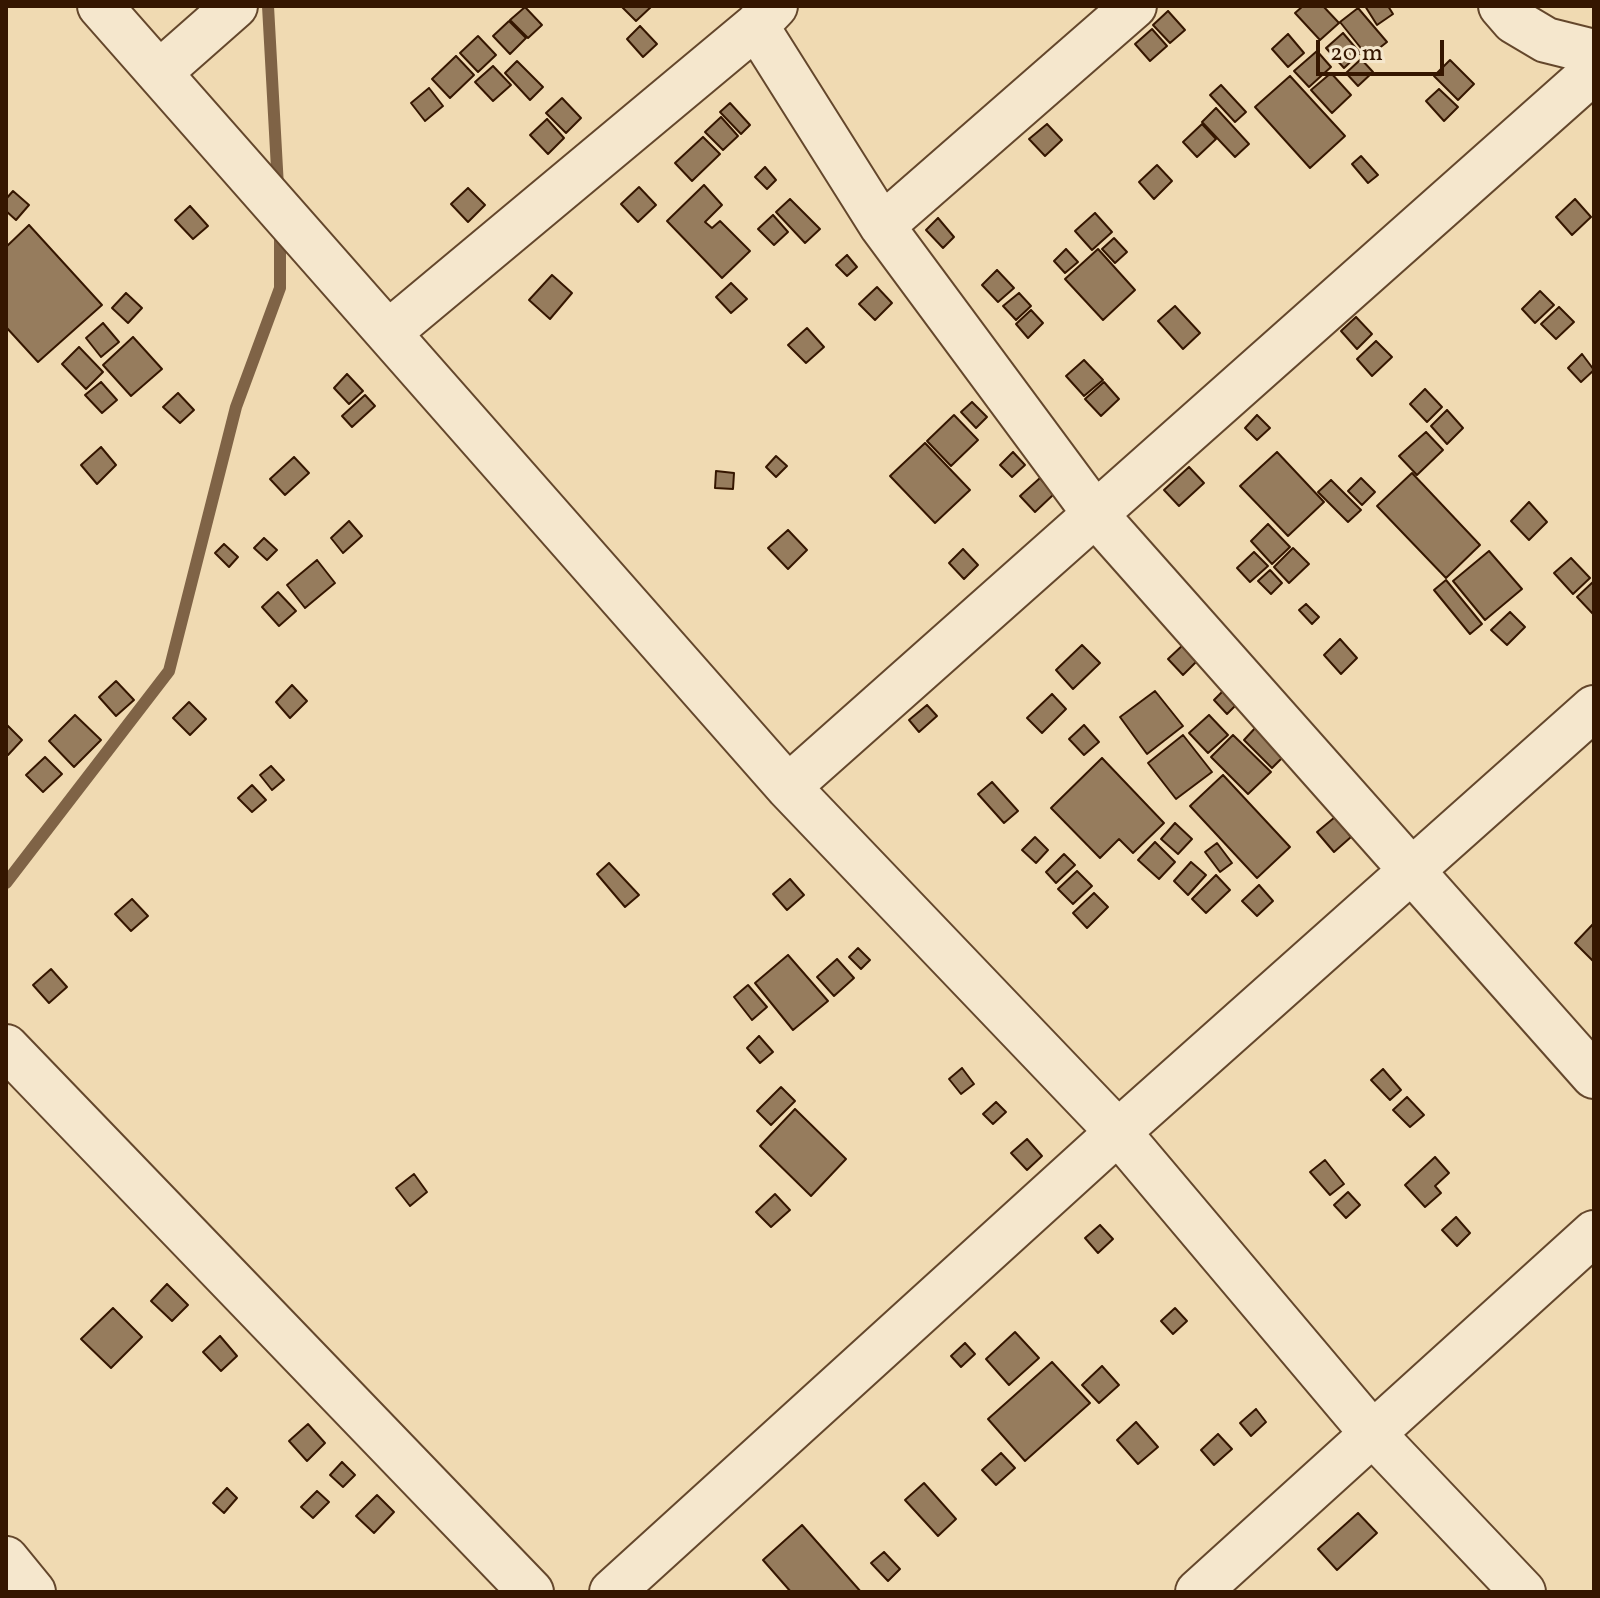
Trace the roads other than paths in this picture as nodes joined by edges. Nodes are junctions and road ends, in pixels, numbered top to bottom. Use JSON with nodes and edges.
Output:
{"nodes":[{"id":1,"x":100,"y":6,"type":"edge"},
{"id":2,"x":235,"y":6,"type":"edge"},
{"id":3,"x":1134,"y":6,"type":"edge"},
{"id":4,"x":1501,"y":6,"type":"edge"},
{"id":5,"x":765,"y":16,"type":"edge"},
{"id":6,"x":1594,"y":52,"type":"edge"},
{"id":7,"x":1594,"y":71,"type":"edge"},
{"id":8,"x":159,"y":73,"type":"junction"},
{"id":9,"x":882,"y":226,"type":"junction"},
{"id":10,"x":388,"y":333,"type":"junction"},
{"id":11,"x":1096,"y":515,"type":"junction"},
{"id":12,"x":1594,"y":708,"type":"edge"},
{"id":13,"x":788,"y":787,"type":"junction"},
{"id":14,"x":1411,"y":871,"type":"junction"},
{"id":15,"x":6,"y":1047,"type":"edge"},
{"id":16,"x":1594,"y":1076,"type":"edge"},
{"id":17,"x":1118,"y":1132,"type":"junction"},
{"id":18,"x":1594,"y":1233,"type":"edge"},
{"id":19,"x":1373,"y":1434,"type":"junction"},
{"id":20,"x":6,"y":1559,"type":"edge"},
{"id":21,"x":33,"y":1592,"type":"edge"},
{"id":22,"x":531,"y":1592,"type":"edge"},
{"id":23,"x":612,"y":1592,"type":"edge"},
{"id":24,"x":1198,"y":1592,"type":"edge"},
{"id":25,"x":1523,"y":1592,"type":"edge"}],
"edges":[{"from":1,"to":8,"type":"street"},
{"from":2,"to":8,"type":"street"},
{"from":3,"to":9,"type":"street"},
{"from":4,"to":6,"type":"street"},
{"from":5,"to":9,"type":"street"},
{"from":5,"to":10,"type":"street"},
{"from":7,"to":11,"type":"street"},
{"from":8,"to":10,"type":"street"},
{"from":9,"to":11,"type":"street"},
{"from":10,"to":13,"type":"street"},
{"from":11,"to":13,"type":"street"},
{"from":11,"to":14,"type":"street"},
{"from":12,"to":14,"type":"street"},
{"from":13,"to":17,"type":"street"},
{"from":14,"to":16,"type":"street"},
{"from":14,"to":17,"type":"street"},
{"from":15,"to":22,"type":"street"},
{"from":17,"to":19,"type":"street"},
{"from":17,"to":23,"type":"street"},
{"from":18,"to":19,"type":"street"},
{"from":19,"to":24,"type":"street"},
{"from":19,"to":25,"type":"street"},
{"from":20,"to":21,"type":"street"}]}
